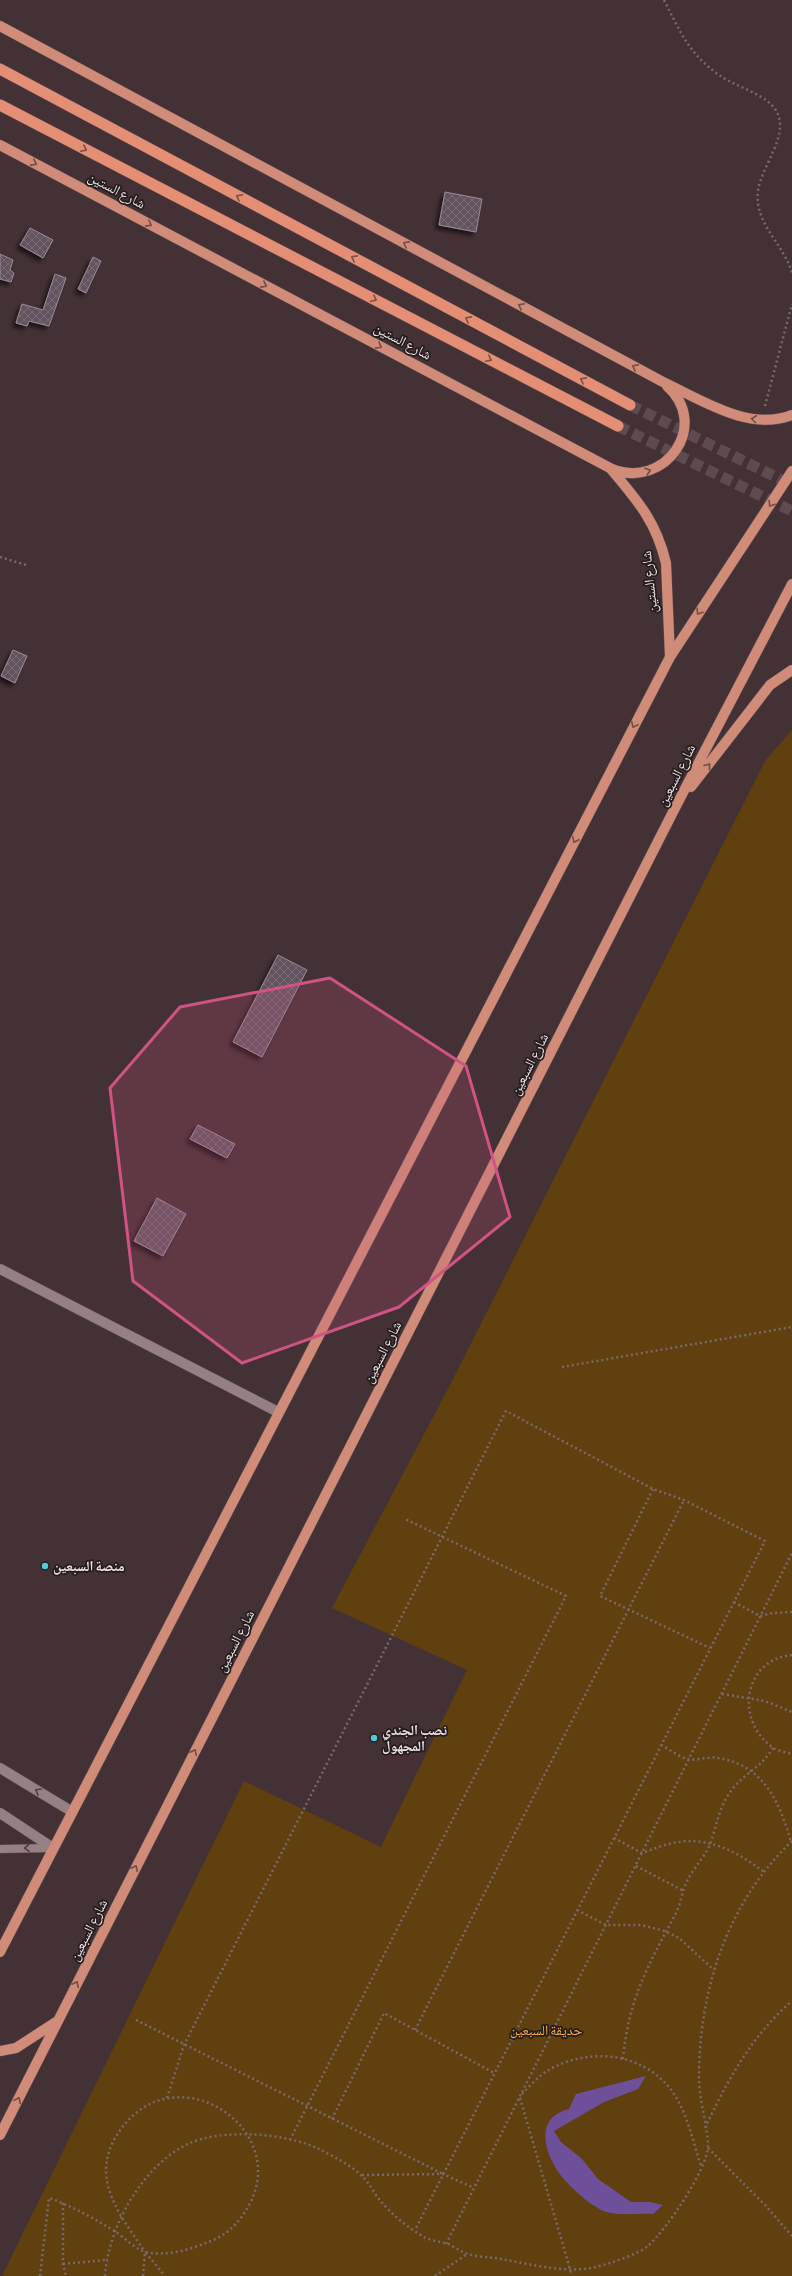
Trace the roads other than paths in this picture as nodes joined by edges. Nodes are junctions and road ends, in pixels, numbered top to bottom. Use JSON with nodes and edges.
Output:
{"nodes":[{"id":1,"x":0,"y":26,"type":"edge"},
{"id":2,"x":0,"y":69,"type":"edge"},
{"id":3,"x":0,"y":105,"type":"edge"},
{"id":4,"x":0,"y":145,"type":"edge"},
{"id":5,"x":663,"y":382,"type":"junction"},
{"id":6,"x":630,"y":405,"type":"tunnel mouth"},
{"id":7,"x":792,"y":415,"type":"edge"},
{"id":8,"x":618,"y":426,"type":"tunnel mouth"},
{"id":9,"x":610,"y":468,"type":"junction"},
{"id":10,"x":792,"y":471,"type":"edge"},
{"id":11,"x":792,"y":584,"type":"edge"},
{"id":12,"x":670,"y":657,"type":"junction"},
{"id":13,"x":792,"y":670,"type":"edge"},
{"id":14,"x":675,"y":808,"type":"junction"},
{"id":15,"x":0,"y":1269,"type":"edge"},
{"id":16,"x":278,"y":1412,"type":"junction"},
{"id":17,"x":0,"y":1768,"type":"edge"},
{"id":18,"x":72,"y":1811,"type":"junction"},
{"id":19,"x":0,"y":1813,"type":"edge"},
{"id":20,"x":54,"y":1848,"type":"junction"},
{"id":21,"x":0,"y":1849,"type":"edge"},
{"id":22,"x":0,"y":1952,"type":"edge"},
{"id":23,"x":57,"y":2022,"type":"junction"},
{"id":24,"x":0,"y":2051,"type":"edge"},
{"id":25,"x":0,"y":2135,"type":"edge"}],
"edges":[{"from":5,"to":1,"type":"main road","one_way":true},
{"from":6,"to":2,"type":"highway","one_way":true},
{"from":3,"to":8,"type":"highway","name":"شارع الستين","one_way":true},
{"from":4,"to":9,"type":"main road","name":"شارع الستين","one_way":true},
{"from":7,"to":5,"type":"main road","one_way":true},
{"from":9,"to":5,"type":"main road","one_way":true},
{"from":9,"to":12,"type":"main road","name":"شارع الستين"},
{"from":10,"to":12,"type":"main road","one_way":true},
{"from":11,"to":14,"type":"main road","name":"شارع السبعين"},
{"from":12,"to":16,"type":"main road","one_way":true},
{"from":14,"to":13,"type":"main road","one_way":true},
{"from":23,"to":14,"type":"main road","name":"شارع السبعين","one_way":true},
{"from":15,"to":16,"type":"street"},
{"from":16,"to":18,"type":"main road"},
{"from":18,"to":17,"type":"street","one_way":true},
{"from":18,"to":20,"type":"main road"},
{"from":19,"to":20,"type":"street"},
{"from":20,"to":21,"type":"lane","one_way":true},
{"from":20,"to":22,"type":"main road"},
{"from":23,"to":24,"type":"main road"},
{"from":25,"to":23,"type":"main road","name":"شارع السبعين","one_way":true}]}
